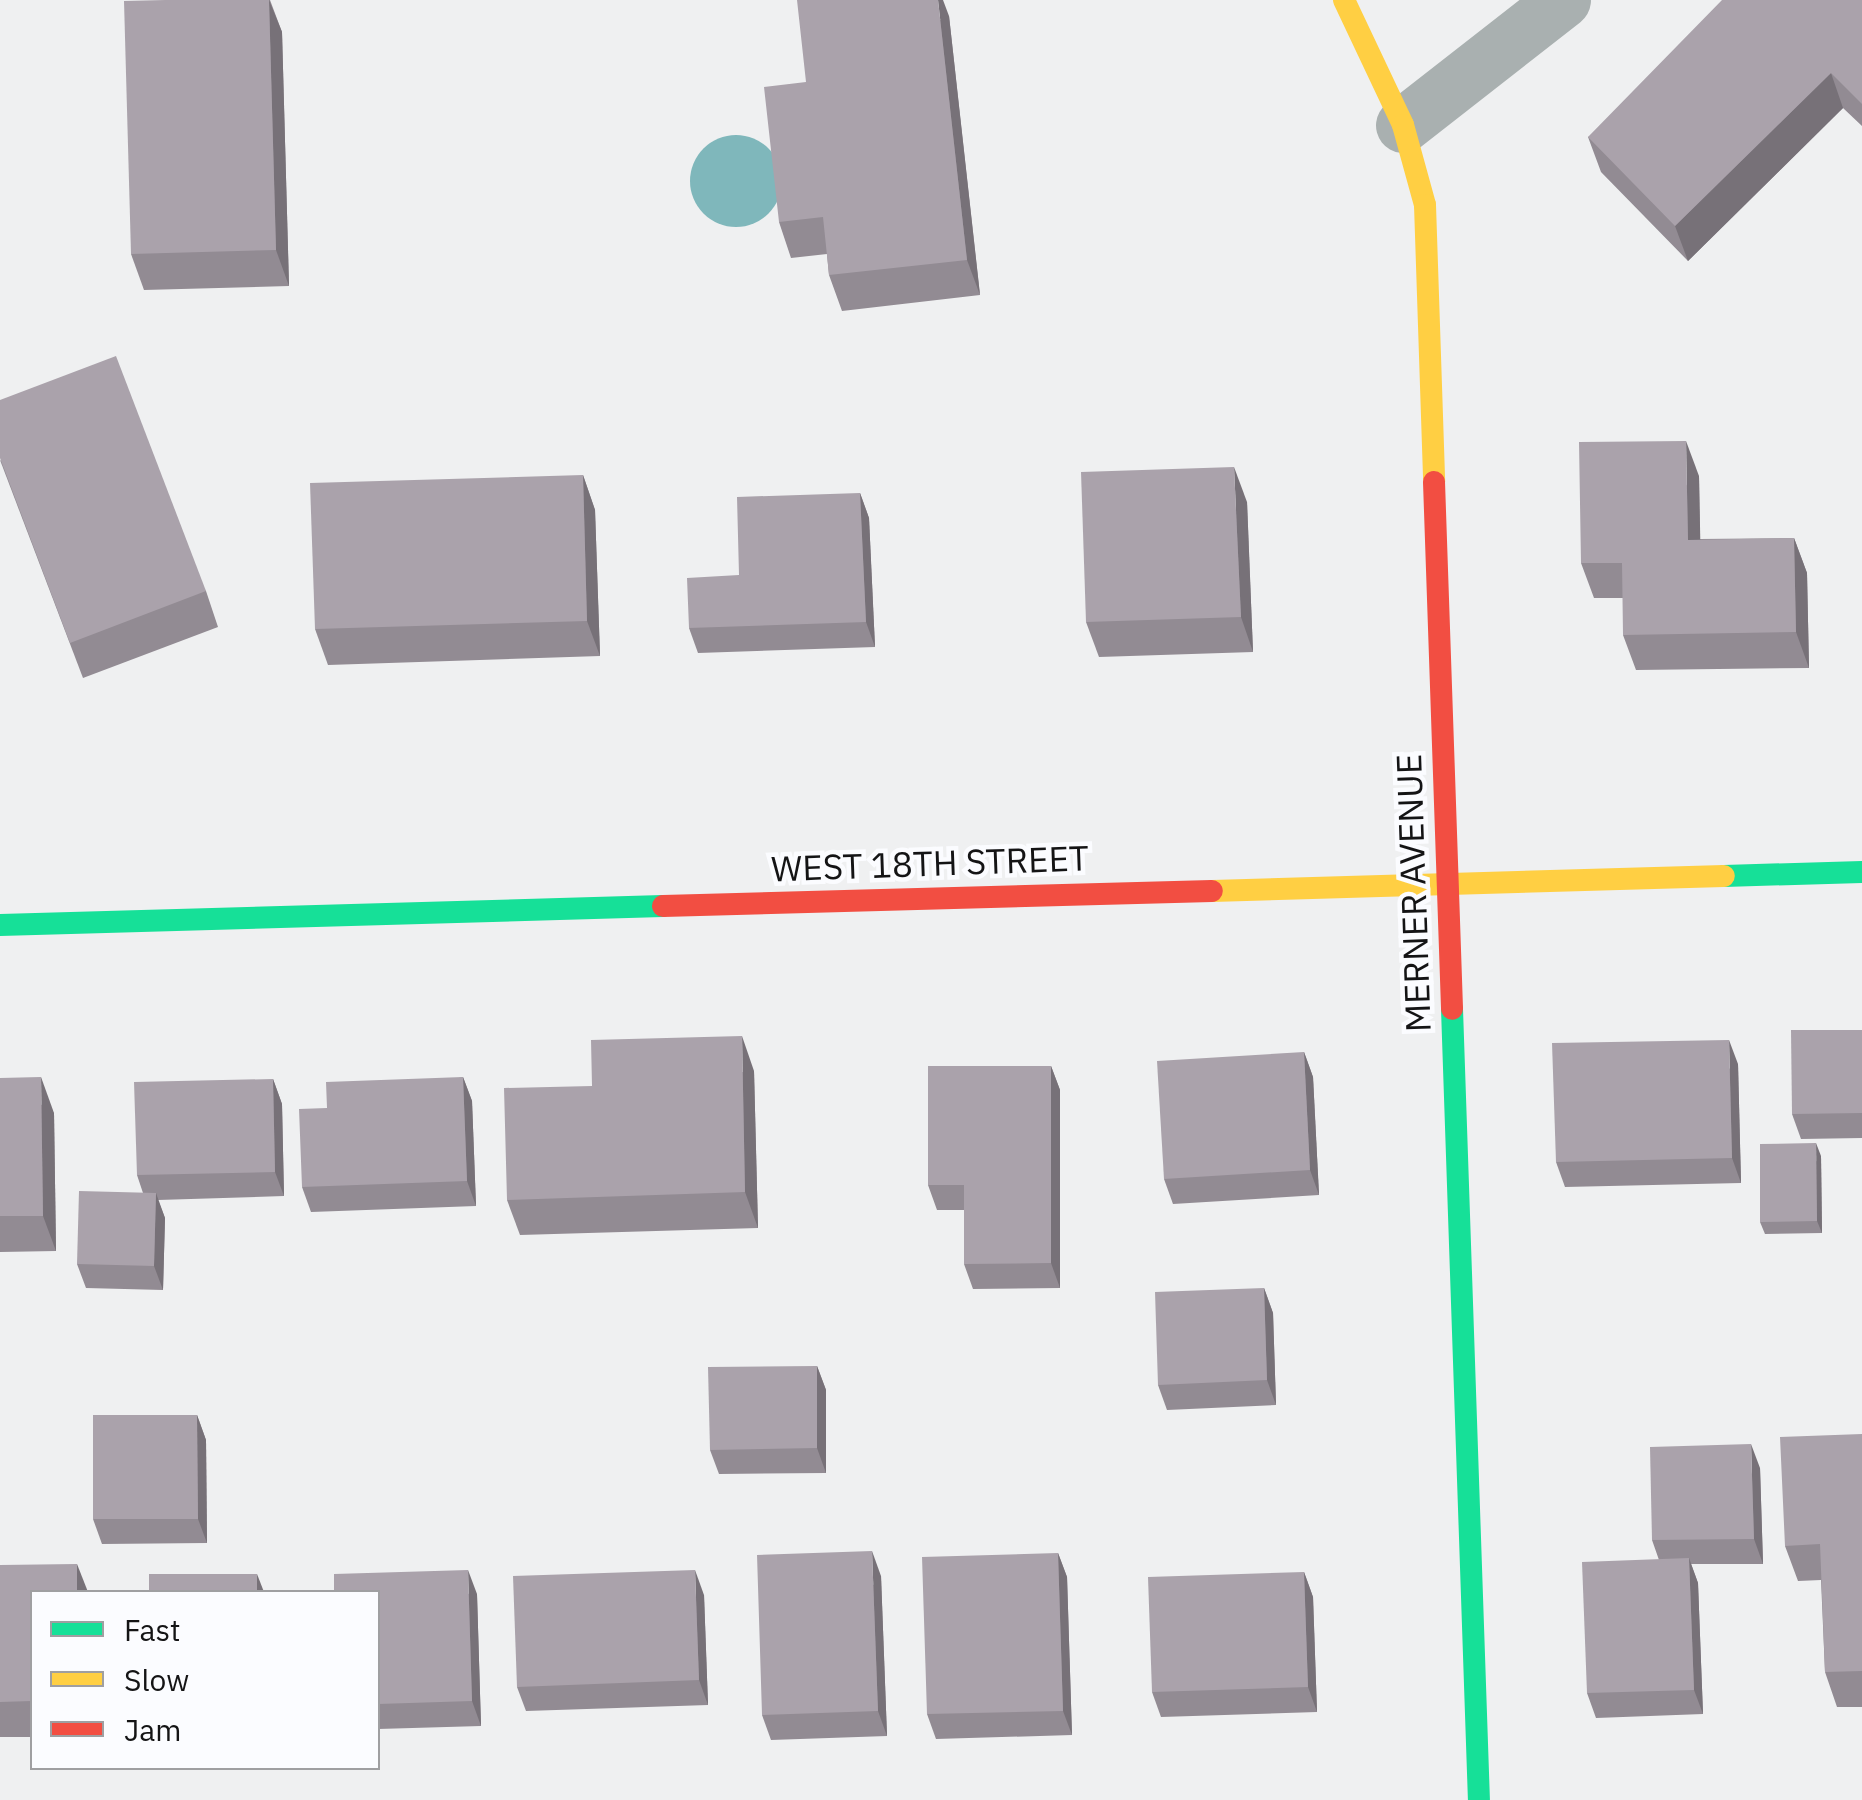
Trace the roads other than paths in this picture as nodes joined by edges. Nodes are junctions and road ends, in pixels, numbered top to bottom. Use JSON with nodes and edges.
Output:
{"nodes":[{"id":1,"x":1344,"y":0,"type":"edge"},
{"id":2,"x":1563,"y":0,"type":"edge"},
{"id":3,"x":1403,"y":125,"type":"junction"},
{"id":4,"x":1862,"y":872,"type":"edge"},
{"id":5,"x":1447,"y":884,"type":"junction"},
{"id":6,"x":0,"y":925,"type":"edge"},
{"id":7,"x":1479,"y":1800,"type":"edge"}],
"edges":[{"from":1,"to":3,"type":"main road","name":"MERNER AVENUE"},
{"from":2,"to":3,"type":"street"},
{"from":3,"to":5,"type":"main road","name":"MERNER AVENUE"},
{"from":4,"to":5,"type":"main road","name":"WEST 18TH STREET"},
{"from":5,"to":6,"type":"main road","name":"WEST 18TH STREET"},
{"from":5,"to":7,"type":"main road","name":"MERNER AVENUE"}]}
